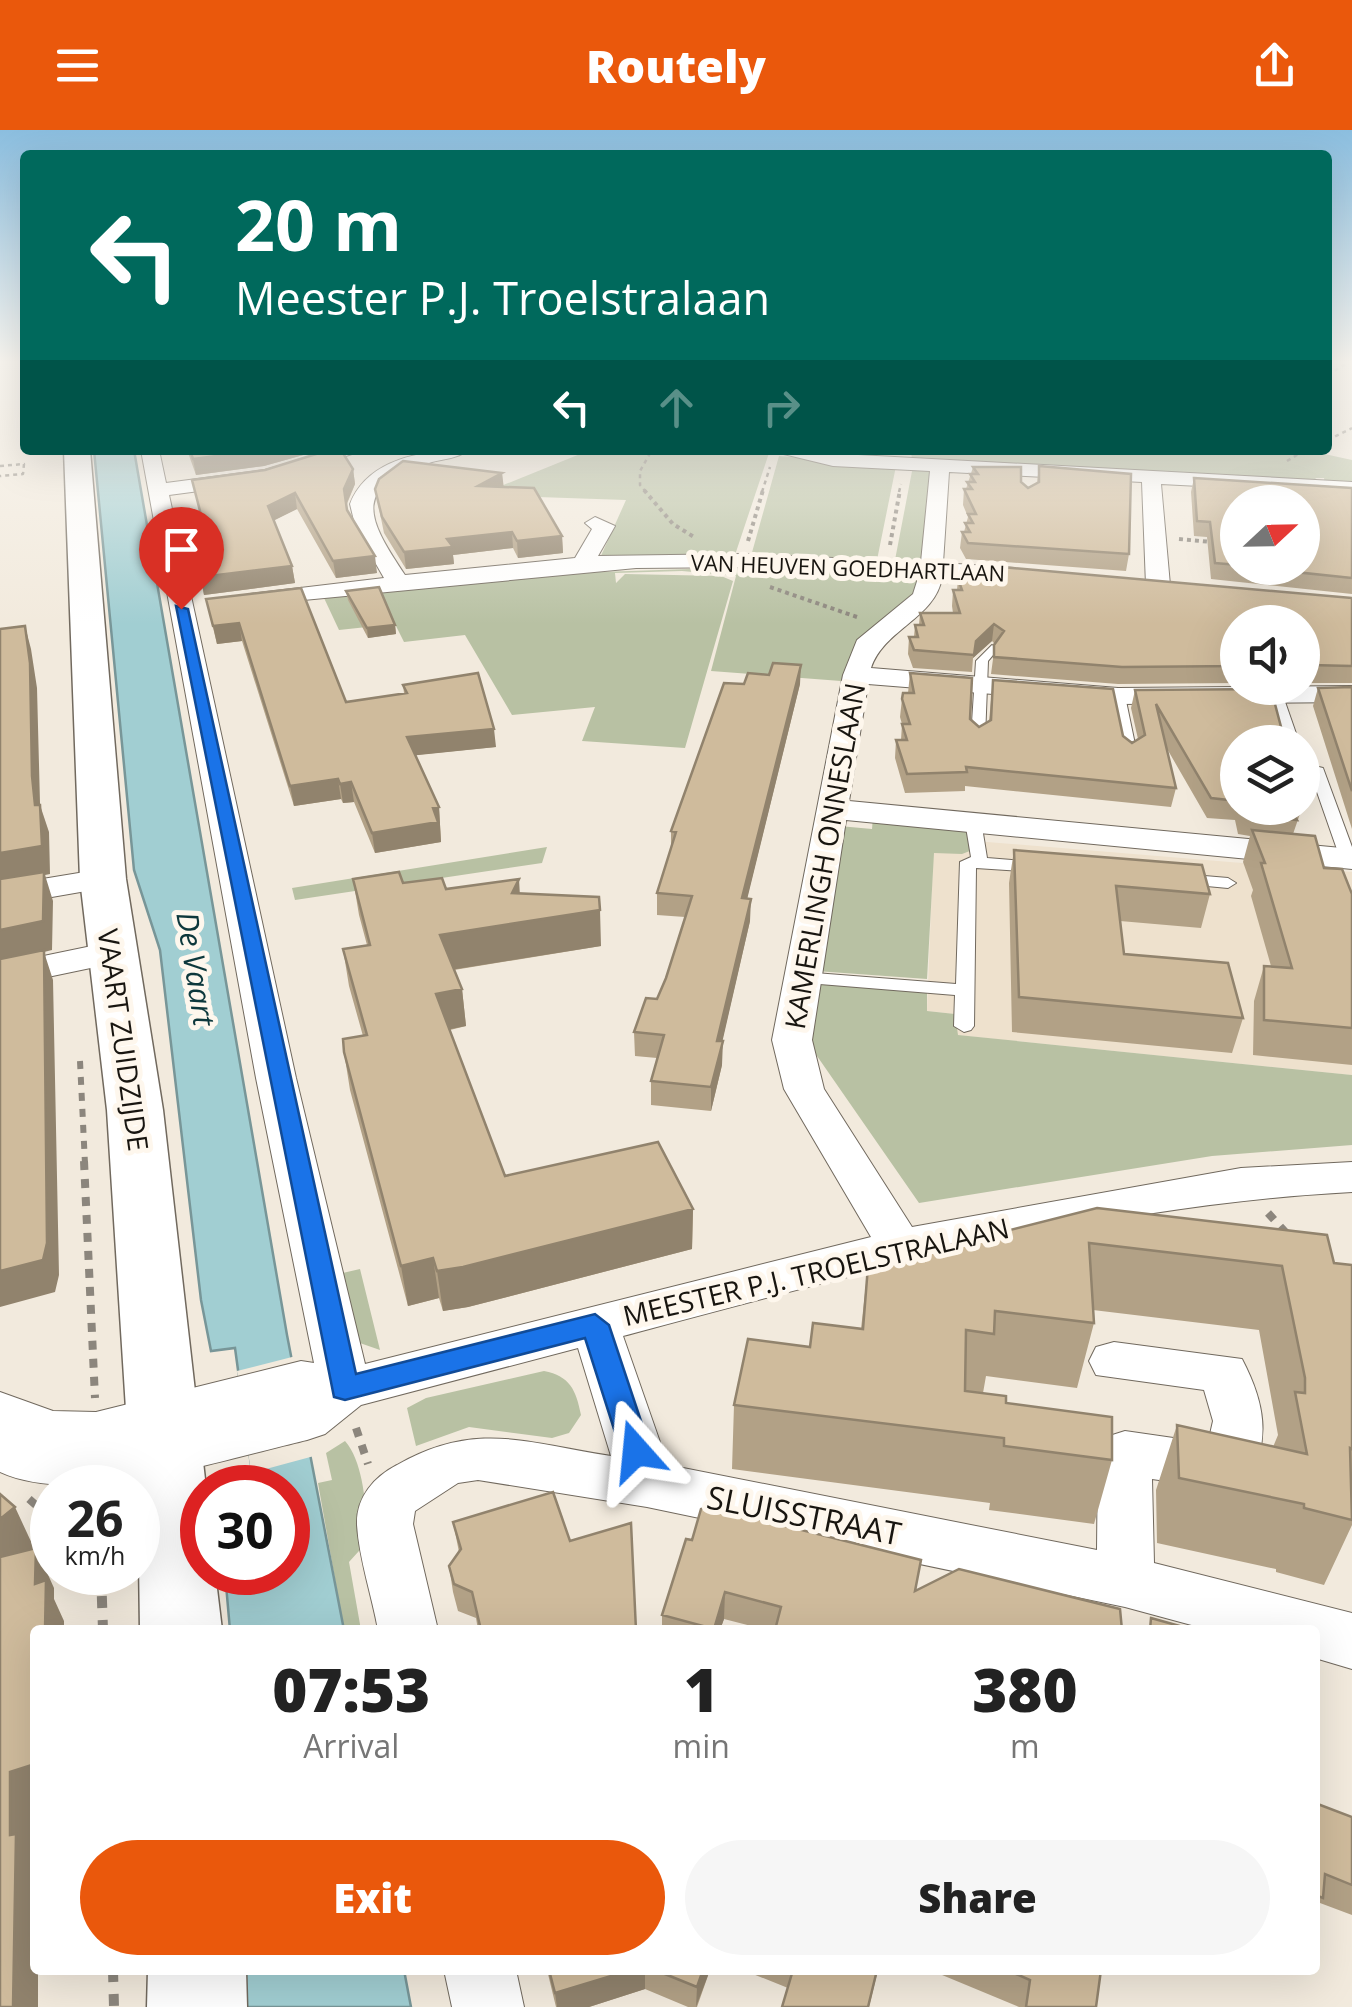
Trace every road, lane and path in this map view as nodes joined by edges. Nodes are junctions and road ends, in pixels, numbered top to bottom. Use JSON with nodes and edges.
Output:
{"nodes":[{"id":1,"x":77,"y":455,"type":"edge"},
{"id":2,"x":151,"y":455,"type":"edge"},
{"id":3,"x":338,"y":455,"type":"edge"},
{"id":4,"x":440,"y":455,"type":"edge"},
{"id":5,"x":649,"y":455,"type":"edge"},
{"id":6,"x":774,"y":455,"type":"edge"},
{"id":7,"x":905,"y":456,"type":"edge"},
{"id":8,"x":0,"y":466,"type":"edge"},
{"id":9,"x":940,"y":466,"type":"junction"},
{"id":10,"x":0,"y":476,"type":"edge"},
{"id":11,"x":1151,"y":477,"type":"junction"},
{"id":12,"x":1352,"y":488,"type":"edge"},
{"id":13,"x":158,"y":490,"type":"junction"},
{"id":14,"x":596,"y":523,"type":"dead end"},
{"id":15,"x":1157,"y":538,"type":"junction"},
{"id":16,"x":1220,"y":542,"type":"edge"},
{"id":17,"x":740,"y":561,"type":"junction"},
{"id":18,"x":584,"y":564,"type":"junction"},
{"id":19,"x":932,"y":569,"type":"junction"},
{"id":20,"x":1046,"y":577,"type":"edge"},
{"id":21,"x":398,"y":583,"type":"junction"},
{"id":22,"x":1158,"y":585,"type":"edge"},
{"id":23,"x":203,"y":607,"type":"junction"},
{"id":24,"x":868,"y":619,"type":"dead end"},
{"id":25,"x":992,"y":649,"type":"edge"},
{"id":26,"x":856,"y":675,"type":"junction"},
{"id":27,"x":981,"y":686,"type":"junction"},
{"id":28,"x":1352,"y":694,"type":"edge"},
{"id":29,"x":1320,"y":695,"type":"edge"},
{"id":30,"x":1118,"y":696,"type":"junction"},
{"id":31,"x":1220,"y":696,"type":"edge"},
{"id":32,"x":978,"y":738,"type":"edge"},
{"id":33,"x":1130,"y":754,"type":"edge"},
{"id":34,"x":1320,"y":779,"type":"edge"},
{"id":35,"x":832,"y":809,"type":"junction"},
{"id":36,"x":972,"y":821,"type":"junction"},
{"id":37,"x":1350,"y":859,"type":"edge"},
{"id":38,"x":980,"y":863,"type":"junction"},
{"id":39,"x":1056,"y":869,"type":"edge"},
{"id":40,"x":1171,"y":878,"type":"edge"},
{"id":41,"x":86,"y":881,"type":"junction"},
{"id":42,"x":1228,"y":882,"type":"dead end"},
{"id":43,"x":0,"y":896,"type":"edge"},
{"id":44,"x":111,"y":953,"type":"junction"},
{"id":45,"x":0,"y":976,"type":"edge"},
{"id":46,"x":802,"y":978,"type":"junction"},
{"id":47,"x":963,"y":990,"type":"junction"},
{"id":48,"x":964,"y":1026,"type":"dead end"},
{"id":49,"x":80,"y":1058,"type":"dead end"},
{"id":50,"x":1352,"y":1177,"type":"edge"},
{"id":51,"x":1241,"y":1183,"type":"junction"},
{"id":52,"x":1289,"y":1236,"type":"edge"},
{"id":53,"x":900,"y":1246,"type":"junction"},
{"id":54,"x":595,"y":1325,"type":"junction"},
{"id":55,"x":1114,"y":1361,"type":"dead end"},
{"id":56,"x":318,"y":1396,"type":"junction"},
{"id":57,"x":0,"y":1413,"type":"edge"},
{"id":58,"x":140,"y":1434,"type":"junction"},
{"id":59,"x":0,"y":1448,"type":"edge"},
{"id":60,"x":646,"y":1484,"type":"junction"},
{"id":61,"x":25,"y":1494,"type":"dead end"},
{"id":62,"x":30,"y":1499,"type":"edge"},
{"id":63,"x":1125,"y":1580,"type":"junction"},
{"id":64,"x":102,"y":1595,"type":"edge"},
{"id":65,"x":103,"y":1625,"type":"edge"},
{"id":66,"x":180,"y":1625,"type":"edge"},
{"id":67,"x":407,"y":1625,"type":"edge"},
{"id":68,"x":1291,"y":1625,"type":"edge"},
{"id":69,"x":1320,"y":1633,"type":"edge"},
{"id":70,"x":1352,"y":1641,"type":"edge"},
{"id":71,"x":113,"y":1975,"type":"edge"},
{"id":72,"x":197,"y":1975,"type":"edge"},
{"id":73,"x":481,"y":1975,"type":"edge"},
{"id":74,"x":114,"y":2007,"type":"edge"},
{"id":75,"x":197,"y":2007,"type":"edge"},
{"id":76,"x":488,"y":2007,"type":"edge"}],
"edges":[{"from":1,"to":41,"type":"main road","name":"VAART ZUIDZIJDE"},
{"from":2,"to":13,"type":"street"},
{"from":3,"to":13,"type":"street"},
{"from":4,"to":21,"type":"street"},
{"from":5,"to":17,"type":"path"},
{"from":6,"to":17,"type":"path"},
{"from":7,"to":9,"type":"street"},
{"from":8,"to":10,"type":"path"},
{"from":9,"to":11,"type":"street"},
{"from":9,"to":19,"type":"street","name":"KAMERLINGH ONNESLAAN"},
{"from":11,"to":12,"type":"street"},
{"from":11,"to":15,"type":"street"},
{"from":13,"to":23,"type":"street"},
{"from":14,"to":18,"type":"street"},
{"from":15,"to":16,"type":"path"},
{"from":15,"to":22,"type":"street"},
{"from":17,"to":18,"type":"street","name":"VAN HEUVEN GOEDHARTLAAN"},
{"from":17,"to":19,"type":"street","name":"VAN HEUVEN GOEDHARTLAAN"},
{"from":17,"to":24,"type":"path"},
{"from":18,"to":21,"type":"street","name":"VAN HEUVEN GOEDHARTLAAN"},
{"from":19,"to":20,"type":"street","name":"VAN HEUVEN GOEDHARTLAAN"},
{"from":19,"to":26,"type":"street","name":"KAMERLINGH ONNESLAAN"},
{"from":21,"to":23,"type":"street","name":"VAN HEUVEN GOEDHARTLAAN"},
{"from":23,"to":56,"type":"street"},
{"from":25,"to":27,"type":"lane"},
{"from":26,"to":27,"type":"street"},
{"from":26,"to":35,"type":"street","name":"KAMERLINGH ONNESLAAN"},
{"from":27,"to":30,"type":"street"},
{"from":27,"to":32,"type":"lane"},
{"from":28,"to":29,"type":"street"},
{"from":30,"to":31,"type":"street"},
{"from":30,"to":33,"type":"lane"},
{"from":34,"to":37,"type":"lane"},
{"from":35,"to":36,"type":"street"},
{"from":35,"to":46,"type":"street","name":"KAMERLINGH ONNESLAAN"},
{"from":36,"to":37,"type":"street"},
{"from":36,"to":38,"type":"lane"},
{"from":38,"to":39,"type":"lane"},
{"from":38,"to":47,"type":"lane"},
{"from":40,"to":42,"type":"lane"},
{"from":41,"to":43,"type":"street"},
{"from":41,"to":44,"type":"main road","name":"VAART ZUIDZIJDE"},
{"from":44,"to":45,"type":"street"},
{"from":44,"to":58,"type":"main road","name":"VAART ZUIDZIJDE"},
{"from":46,"to":47,"type":"lane"},
{"from":46,"to":53,"type":"street","name":"KAMERLINGH ONNESLAAN"},
{"from":47,"to":48,"type":"lane"},
{"from":49,"to":58,"type":"path","name":"VAART ZUIDZIJDE"},
{"from":50,"to":51,"type":"street","name":"MEESTER P.J. TROELSTRALAAN"},
{"from":51,"to":52,"type":"path"},
{"from":51,"to":53,"type":"street","name":"MEESTER P.J. TROELSTRALAAN"},
{"from":53,"to":54,"type":"street","name":"MEESTER P.J. TROELSTRALAAN"},
{"from":54,"to":56,"type":"street","name":"MEESTER P.J. TROELSTRALAAN"},
{"from":54,"to":60,"type":"street"},
{"from":55,"to":63,"type":"street"},
{"from":56,"to":58,"type":"street","name":"MEESTER P.J. TROELSTRALAAN"},
{"from":57,"to":58,"type":"street"},
{"from":58,"to":59,"type":"street"},
{"from":58,"to":66,"type":"main road","name":"VAART ZUIDZIJDE"},
{"from":60,"to":63,"type":"street","name":"SLUISSTRAAT"},
{"from":60,"to":67,"type":"street","name":"SLUISSTRAAT"},
{"from":61,"to":62,"type":"path"},
{"from":63,"to":68,"type":"street","name":"SLUISSTRAAT"},
{"from":64,"to":65,"type":"path"},
{"from":69,"to":70,"type":"street","name":"SLUISSTRAAT"},
{"from":71,"to":74,"type":"path"},
{"from":72,"to":75,"type":"main road"},
{"from":73,"to":76,"type":"street"}]}
